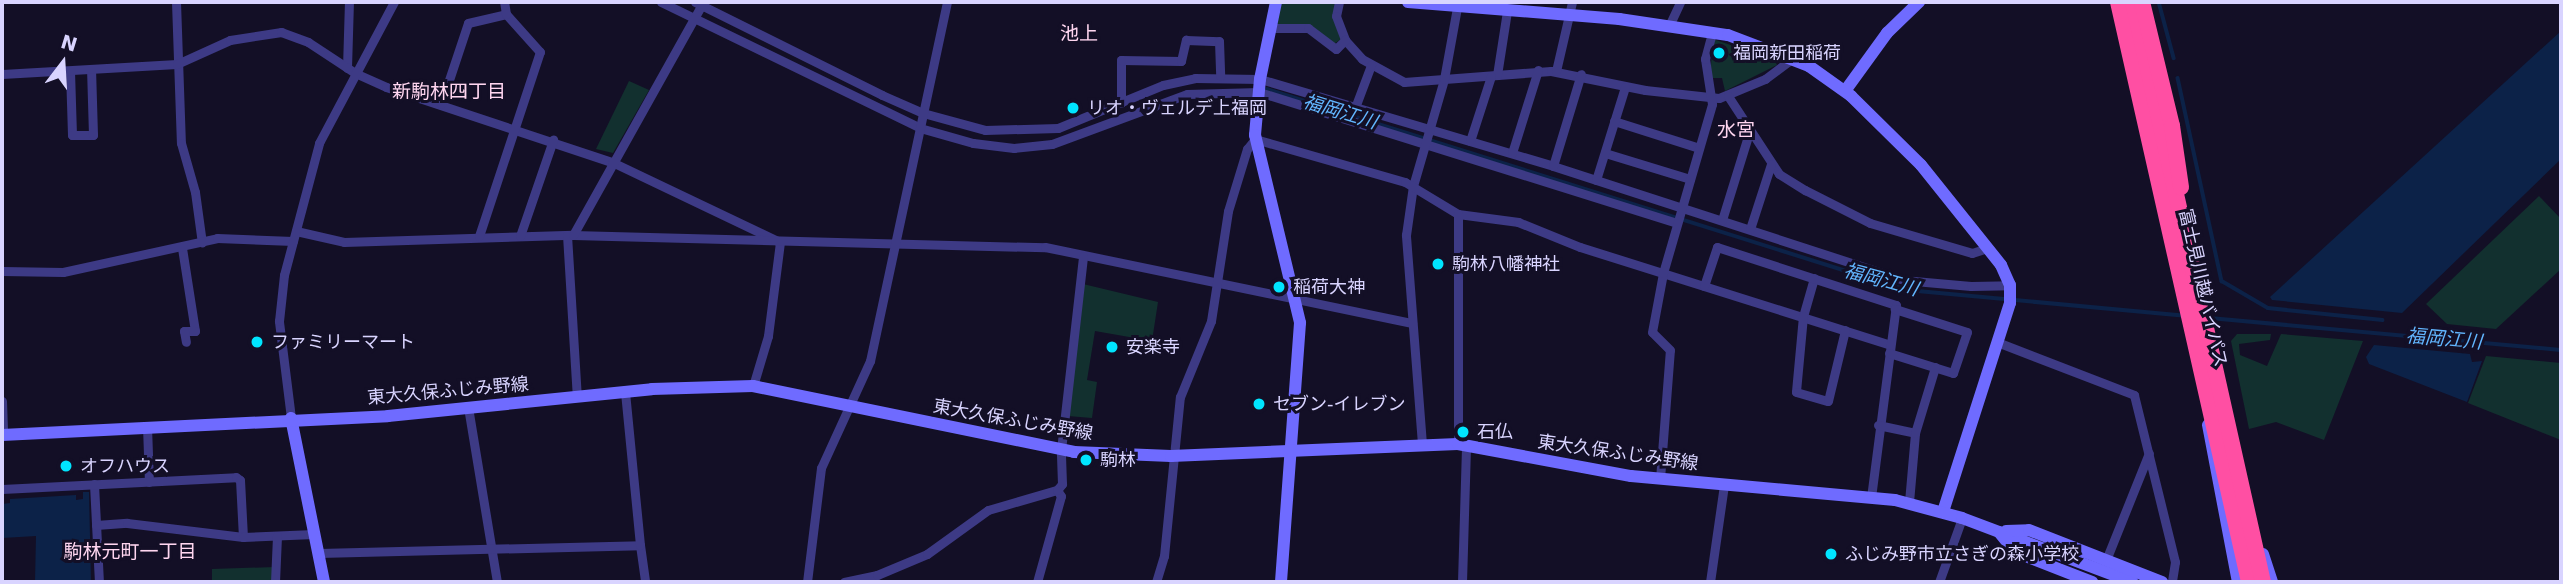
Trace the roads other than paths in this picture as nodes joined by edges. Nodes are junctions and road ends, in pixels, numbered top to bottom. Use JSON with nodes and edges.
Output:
{"nodes":[{"id":1,"x":176,"y":2,"type":"edge"},
{"id":2,"x":349,"y":2,"type":"edge"},
{"id":3,"x":394,"y":2,"type":"edge"},
{"id":4,"x":504,"y":2,"type":"edge"},
{"id":5,"x":661,"y":2,"type":"edge"},
{"id":6,"x":947,"y":2,"type":"edge"},
{"id":7,"x":1276,"y":2,"type":"edge"},
{"id":8,"x":1339,"y":2,"type":"edge"},
{"id":9,"x":1408,"y":2,"type":"edge"},
{"id":10,"x":1572,"y":2,"type":"edge"},
{"id":11,"x":1680,"y":2,"type":"edge"},
{"id":12,"x":2118,"y":2,"type":"edge"},
{"id":13,"x":2133,"y":2,"type":"edge"},
{"id":14,"x":2142,"y":2,"type":"edge"},
{"id":15,"x":699,"y":3,"type":"edge"},
{"id":16,"x":1458,"y":4,"type":"edge"},
{"id":17,"x":1913,"y":4,"type":"edge"},
{"id":18,"x":1507,"y":11,"type":"junction"},
{"id":19,"x":506,"y":15,"type":"junction"},
{"id":20,"x":1569,"y":16,"type":"junction"},
{"id":21,"x":694,"y":18,"type":"junction"},
{"id":22,"x":1669,"y":26,"type":"junction"},
{"id":23,"x":1269,"y":27,"type":"junction"},
{"id":24,"x":1712,"y":32,"type":"junction"},
{"id":25,"x":1345,"y":40,"type":"junction"},
{"id":26,"x":1792,"y":59,"type":"junction"},
{"id":27,"x":177,"y":64,"type":"junction"},
{"id":28,"x":1371,"y":65,"type":"junction"},
{"id":29,"x":91,"y":69,"type":"junction"},
{"id":30,"x":1538,"y":70,"type":"junction"},
{"id":31,"x":70,"y":71,"type":"junction"},
{"id":32,"x":351,"y":71,"type":"junction"},
{"id":33,"x":1556,"y":71,"type":"junction"},
{"id":34,"x":2,"y":74,"type":"edge"},
{"id":35,"x":1581,"y":74,"type":"junction"},
{"id":36,"x":1494,"y":75,"type":"junction"},
{"id":37,"x":1220,"y":76,"type":"junction"},
{"id":38,"x":1260,"y":79,"type":"junction"},
{"id":39,"x":1444,"y":79,"type":"junction"},
{"id":40,"x":1625,"y":87,"type":"junction"},
{"id":41,"x":1845,"y":91,"type":"junction"},
{"id":42,"x":1259,"y":92,"type":"junction"},
{"id":43,"x":1728,"y":96,"type":"junction"},
{"id":44,"x":1712,"y":98,"type":"junction"},
{"id":45,"x":1121,"y":103,"type":"junction"},
{"id":46,"x":441,"y":104,"type":"junction"},
{"id":47,"x":1356,"y":105,"type":"junction"},
{"id":48,"x":923,"y":113,"type":"junction"},
{"id":49,"x":1614,"y":121,"type":"junction"},
{"id":50,"x":920,"y":128,"type":"junction"},
{"id":51,"x":1430,"y":128,"type":"junction"},
{"id":52,"x":515,"y":129,"type":"junction"},
{"id":53,"x":1749,"y":133,"type":"junction"},
{"id":54,"x":1255,"y":139,"type":"junction"},
{"id":55,"x":553,"y":141,"type":"junction"},
{"id":56,"x":1470,"y":141,"type":"junction"},
{"id":57,"x":1425,"y":142,"type":"junction"},
{"id":58,"x":1699,"y":148,"type":"junction"},
{"id":59,"x":1512,"y":153,"type":"junction"},
{"id":60,"x":1605,"y":153,"type":"junction"},
{"id":61,"x":612,"y":162,"type":"junction"},
{"id":62,"x":1771,"y":164,"type":"junction"},
{"id":63,"x":1553,"y":166,"type":"junction"},
{"id":64,"x":1690,"y":179,"type":"junction"},
{"id":65,"x":1596,"y":180,"type":"junction"},
{"id":66,"x":1413,"y":186,"type":"junction"},
{"id":67,"x":1458,"y":214,"type":"junction"},
{"id":68,"x":1680,"y":216,"type":"junction"},
{"id":69,"x":1722,"y":220,"type":"junction"},
{"id":70,"x":2182,"y":222,"type":"junction"},
{"id":71,"x":1750,"y":229,"type":"junction"},
{"id":72,"x":296,"y":231,"type":"junction"},
{"id":73,"x":570,"y":235,"type":"junction"},
{"id":74,"x":479,"y":236,"type":"junction"},
{"id":75,"x":520,"y":236,"type":"junction"},
{"id":76,"x":293,"y":241,"type":"junction"},
{"id":77,"x":780,"y":242,"type":"junction"},
{"id":78,"x":202,"y":243,"type":"junction"},
{"id":79,"x":896,"y":244,"type":"junction"},
{"id":80,"x":182,"y":248,"type":"junction"},
{"id":81,"x":1987,"y":248,"type":"junction"},
{"id":82,"x":1083,"y":257,"type":"junction"},
{"id":83,"x":2,"y":271,"type":"edge"},
{"id":84,"x":1663,"y":273,"type":"junction"},
{"id":85,"x":1814,"y":278,"type":"junction"},
{"id":86,"x":1215,"y":284,"type":"junction"},
{"id":87,"x":1704,"y":286,"type":"junction"},
{"id":88,"x":2011,"y":294,"type":"junction"},
{"id":89,"x":1298,"y":301,"type":"junction"},
{"id":90,"x":2193,"y":303,"type":"junction"},
{"id":91,"x":1895,"y":309,"type":"junction"},
{"id":92,"x":1803,"y":316,"type":"junction"},
{"id":93,"x":2197,"y":322,"type":"junction"},
{"id":94,"x":1412,"y":323,"type":"junction"},
{"id":95,"x":1845,"y":330,"type":"junction"},
{"id":96,"x":186,"y":342,"type":"dead end"},
{"id":97,"x":1997,"y":342,"type":"junction"},
{"id":98,"x":1889,"y":349,"type":"junction"},
{"id":99,"x":1935,"y":367,"type":"junction"},
{"id":100,"x":752,"y":386,"type":"junction"},
{"id":101,"x":2206,"y":388,"type":"junction"},
{"id":102,"x":625,"y":392,"type":"junction"},
{"id":103,"x":578,"y":397,"type":"junction"},
{"id":104,"x":2,"y":401,"type":"edge"},
{"id":105,"x":849,"y":404,"type":"junction"},
{"id":106,"x":468,"y":407,"type":"junction"},
{"id":107,"x":291,"y":418,"type":"junction"},
{"id":108,"x":1878,"y":425,"type":"junction"},
{"id":109,"x":147,"y":426,"type":"junction"},
{"id":110,"x":1914,"y":433,"type":"junction"},
{"id":111,"x":3,"y":435,"type":"edge"},
{"id":112,"x":1422,"y":444,"type":"junction"},
{"id":113,"x":1462,"y":445,"type":"junction"},
{"id":114,"x":1061,"y":450,"type":"junction"},
{"id":115,"x":1292,"y":450,"type":"junction"},
{"id":116,"x":2149,"y":453,"type":"junction"},
{"id":117,"x":1171,"y":456,"type":"junction"},
{"id":118,"x":1660,"y":479,"type":"junction"},
{"id":119,"x":149,"y":482,"type":"junction"},
{"id":120,"x":94,"y":484,"type":"junction"},
{"id":121,"x":1724,"y":485,"type":"junction"},
{"id":122,"x":2,"y":489,"type":"edge"},
{"id":123,"x":1057,"y":490,"type":"junction"},
{"id":124,"x":1871,"y":497,"type":"junction"},
{"id":125,"x":1909,"y":502,"type":"junction"},
{"id":126,"x":1942,"y":512,"type":"junction"},
{"id":127,"x":1962,"y":518,"type":"junction"},
{"id":128,"x":96,"y":525,"type":"junction"},
{"id":129,"x":2250,"y":528,"type":"junction"},
{"id":130,"x":1999,"y":531,"type":"junction"},
{"id":131,"x":314,"y":534,"type":"junction"},
{"id":132,"x":277,"y":536,"type":"junction"},
{"id":133,"x":243,"y":537,"type":"junction"},
{"id":134,"x":640,"y":545,"type":"junction"},
{"id":135,"x":494,"y":549,"type":"junction"},
{"id":136,"x":319,"y":553,"type":"junction"},
{"id":137,"x":2107,"y":566,"type":"junction"},
{"id":138,"x":99,"y":582,"type":"edge"},
{"id":139,"x":275,"y":582,"type":"edge"},
{"id":140,"x":324,"y":582,"type":"edge"},
{"id":141,"x":497,"y":582,"type":"edge"},
{"id":142,"x":645,"y":582,"type":"edge"},
{"id":143,"x":807,"y":582,"type":"edge"},
{"id":144,"x":844,"y":582,"type":"edge"},
{"id":145,"x":1037,"y":582,"type":"edge"},
{"id":146,"x":1156,"y":582,"type":"edge"},
{"id":147,"x":1281,"y":582,"type":"edge"},
{"id":148,"x":1462,"y":582,"type":"edge"},
{"id":149,"x":1710,"y":582,"type":"edge"},
{"id":150,"x":1939,"y":582,"type":"edge"},
{"id":151,"x":2092,"y":582,"type":"edge"},
{"id":152,"x":2132,"y":582,"type":"edge"},
{"id":153,"x":2162,"y":582,"type":"edge"},
{"id":154,"x":2172,"y":582,"type":"edge"},
{"id":155,"x":2238,"y":582,"type":"edge"},
{"id":156,"x":2249,"y":582,"type":"edge"},
{"id":157,"x":2263,"y":582,"type":"edge"},
{"id":158,"x":2272,"y":582,"type":"edge"}],
"edges":[{"from":1,"to":27,"type":"street"},
{"from":2,"to":32,"type":"street"},
{"from":3,"to":32,"type":"street"},
{"from":4,"to":19,"type":"street"},
{"from":5,"to":21,"type":"street"},
{"from":6,"to":48,"type":"street"},
{"from":7,"to":23,"type":"main road"},
{"from":8,"to":25,"type":"street"},
{"from":9,"to":16,"type":"main road"},
{"from":10,"to":20,"type":"street"},
{"from":11,"to":22,"type":"street"},
{"from":12,"to":90,"type":"highway","name":"富士見川越バイパス"},
{"from":13,"to":70,"type":"highway","name":"富士見川越バイパス"},
{"from":14,"to":70,"type":"highway"},
{"from":15,"to":21,"type":"street"},
{"from":15,"to":48,"type":"street"},
{"from":16,"to":18,"type":"main road"},
{"from":16,"to":39,"type":"street"},
{"from":17,"to":41,"type":"main road"},
{"from":18,"to":20,"type":"main road"},
{"from":18,"to":36,"type":"street"},
{"from":19,"to":46,"type":"street"},
{"from":19,"to":52,"type":"street"},
{"from":20,"to":22,"type":"main road"},
{"from":20,"to":33,"type":"street"},
{"from":21,"to":50,"type":"street"},
{"from":21,"to":61,"type":"street"},
{"from":22,"to":24,"type":"main road"},
{"from":23,"to":25,"type":"street"},
{"from":23,"to":38,"type":"main road"},
{"from":24,"to":26,"type":"main road"},
{"from":24,"to":44,"type":"street"},
{"from":25,"to":28,"type":"street"},
{"from":26,"to":41,"type":"main road"},
{"from":26,"to":43,"type":"street"},
{"from":27,"to":29,"type":"street"},
{"from":27,"to":32,"type":"street"},
{"from":27,"to":78,"type":"street"},
{"from":28,"to":39,"type":"street"},
{"from":28,"to":47,"type":"street"},
{"from":29,"to":31,"type":"street"},
{"from":29,"to":31,"type":"street"},
{"from":30,"to":33,"type":"street"},
{"from":30,"to":36,"type":"street"},
{"from":30,"to":59,"type":"street"},
{"from":31,"to":34,"type":"street"},
{"from":32,"to":46,"type":"street"},
{"from":32,"to":72,"type":"street"},
{"from":33,"to":35,"type":"street"},
{"from":35,"to":40,"type":"street"},
{"from":35,"to":63,"type":"street"},
{"from":36,"to":39,"type":"street"},
{"from":36,"to":56,"type":"street"},
{"from":37,"to":38,"type":"street"},
{"from":37,"to":45,"type":"street"},
{"from":37,"to":45,"type":"street"},
{"from":38,"to":42,"type":"main road"},
{"from":38,"to":47,"type":"street"},
{"from":39,"to":51,"type":"street"},
{"from":40,"to":44,"type":"street"},
{"from":40,"to":49,"type":"street"},
{"from":41,"to":81,"type":"main road"},
{"from":42,"to":50,"type":"street"},
{"from":42,"to":54,"type":"main road"},
{"from":42,"to":57,"type":"street"},
{"from":43,"to":44,"type":"street"},
{"from":43,"to":53,"type":"street"},
{"from":44,"to":58,"type":"street"},
{"from":45,"to":48,"type":"street"},
{"from":46,"to":52,"type":"street"},
{"from":47,"to":51,"type":"street"},
{"from":48,"to":50,"type":"street"},
{"from":49,"to":58,"type":"street"},
{"from":49,"to":60,"type":"street"},
{"from":50,"to":79,"type":"street"},
{"from":51,"to":56,"type":"street"},
{"from":51,"to":57,"type":"street"},
{"from":52,"to":55,"type":"street"},
{"from":52,"to":74,"type":"street"},
{"from":53,"to":62,"type":"street"},
{"from":53,"to":69,"type":"street"},
{"from":54,"to":66,"type":"street"},
{"from":54,"to":86,"type":"street"},
{"from":54,"to":89,"type":"main road"},
{"from":55,"to":61,"type":"street"},
{"from":55,"to":75,"type":"street"},
{"from":56,"to":59,"type":"street"},
{"from":57,"to":66,"type":"street"},
{"from":57,"to":68,"type":"street"},
{"from":58,"to":64,"type":"street"},
{"from":59,"to":63,"type":"street"},
{"from":60,"to":64,"type":"street"},
{"from":60,"to":65,"type":"street"},
{"from":61,"to":73,"type":"street"},
{"from":61,"to":77,"type":"street"},
{"from":62,"to":71,"type":"street"},
{"from":62,"to":81,"type":"street"},
{"from":63,"to":65,"type":"street"},
{"from":64,"to":68,"type":"street"},
{"from":65,"to":68,"type":"street"},
{"from":66,"to":67,"type":"street"},
{"from":66,"to":94,"type":"street"},
{"from":67,"to":84,"type":"street"},
{"from":67,"to":113,"type":"street"},
{"from":68,"to":69,"type":"street"},
{"from":68,"to":84,"type":"street"},
{"from":69,"to":71,"type":"street"},
{"from":70,"to":90,"type":"highway","name":"富士見川越バイパス"},
{"from":71,"to":88,"type":"street"},
{"from":72,"to":74,"type":"street"},
{"from":72,"to":76,"type":"street"},
{"from":73,"to":75,"type":"street"},
{"from":73,"to":77,"type":"street"},
{"from":73,"to":103,"type":"street"},
{"from":74,"to":75,"type":"street"},
{"from":76,"to":78,"type":"street"},
{"from":76,"to":107,"type":"street"},
{"from":77,"to":79,"type":"street"},
{"from":77,"to":100,"type":"street"},
{"from":78,"to":80,"type":"street"},
{"from":79,"to":82,"type":"street"},
{"from":79,"to":105,"type":"street"},
{"from":80,"to":83,"type":"street"},
{"from":80,"to":96,"type":"street"},
{"from":81,"to":88,"type":"main road"},
{"from":82,"to":86,"type":"street"},
{"from":82,"to":114,"type":"street"},
{"from":84,"to":87,"type":"street"},
{"from":84,"to":118,"type":"street"},
{"from":85,"to":87,"type":"street"},
{"from":85,"to":91,"type":"street"},
{"from":85,"to":92,"type":"street"},
{"from":86,"to":89,"type":"street"},
{"from":86,"to":117,"type":"street"},
{"from":87,"to":92,"type":"street"},
{"from":88,"to":97,"type":"main road"},
{"from":89,"to":94,"type":"street"},
{"from":89,"to":115,"type":"main road"},
{"from":90,"to":93,"type":"highway","name":"富士見川越バイパス"},
{"from":91,"to":98,"type":"street"},
{"from":91,"to":99,"type":"street"},
{"from":92,"to":95,"type":"street"},
{"from":92,"to":95,"type":"street"},
{"from":93,"to":101,"type":"highway","name":"富士見川越バイパス"},
{"from":93,"to":129,"type":"highway","name":"富士見川越バイパス"},
{"from":94,"to":112,"type":"street"},
{"from":95,"to":98,"type":"street"},
{"from":97,"to":116,"type":"street"},
{"from":97,"to":126,"type":"main road"},
{"from":98,"to":99,"type":"street"},
{"from":98,"to":108,"type":"street"},
{"from":99,"to":110,"type":"street"},
{"from":100,"to":102,"type":"main road","name":"東大久保ふじみ野線"},
{"from":100,"to":105,"type":"main road","name":"東大久保ふじみ野線"},
{"from":101,"to":155,"type":"main road"},
{"from":101,"to":156,"type":"highway","name":"富士見川越バイパス"},
{"from":102,"to":103,"type":"main road","name":"東大久保ふじみ野線"},
{"from":102,"to":134,"type":"street"},
{"from":103,"to":106,"type":"main road","name":"東大久保ふじみ野線"},
{"from":104,"to":111,"type":"street"},
{"from":105,"to":114,"type":"main road","name":"東大久保ふじみ野線"},
{"from":105,"to":143,"type":"street"},
{"from":106,"to":107,"type":"main road","name":"東大久保ふじみ野線"},
{"from":106,"to":135,"type":"street"},
{"from":107,"to":109,"type":"main road","name":"東大久保ふじみ野線"},
{"from":107,"to":131,"type":"main road"},
{"from":108,"to":110,"type":"street"},
{"from":108,"to":124,"type":"street"},
{"from":109,"to":111,"type":"main road","name":"東大久保ふじみ野線"},
{"from":109,"to":119,"type":"street"},
{"from":110,"to":125,"type":"street"},
{"from":112,"to":113,"type":"main road","name":"東大久保ふじみ野線"},
{"from":112,"to":115,"type":"main road","name":"東大久保ふじみ野線"},
{"from":113,"to":118,"type":"main road","name":"東大久保ふじみ野線"},
{"from":113,"to":148,"type":"street"},
{"from":114,"to":117,"type":"main road","name":"東大久保ふじみ野線"},
{"from":114,"to":123,"type":"street"},
{"from":115,"to":117,"type":"main road","name":"東大久保ふじみ野線"},
{"from":115,"to":147,"type":"main road"},
{"from":116,"to":137,"type":"street"},
{"from":116,"to":154,"type":"street"},
{"from":117,"to":146,"type":"street"},
{"from":118,"to":121,"type":"main road","name":"東大久保ふじみ野線"},
{"from":119,"to":120,"type":"street"},
{"from":119,"to":133,"type":"street"},
{"from":120,"to":122,"type":"street"},
{"from":120,"to":128,"type":"street"},
{"from":121,"to":124,"type":"main road","name":"東大久保ふじみ野線"},
{"from":121,"to":149,"type":"street"},
{"from":123,"to":144,"type":"street"},
{"from":123,"to":145,"type":"street"},
{"from":124,"to":125,"type":"main road","name":"東大久保ふじみ野線"},
{"from":125,"to":126,"type":"main road","name":"東大久保ふじみ野線"},
{"from":126,"to":127,"type":"main road","name":"東大久保ふじみ野線"},
{"from":127,"to":130,"type":"main road","name":"東大久保ふじみ野線"},
{"from":127,"to":150,"type":"street"},
{"from":128,"to":133,"type":"street"},
{"from":128,"to":138,"type":"street"},
{"from":129,"to":157,"type":"highway","name":"富士見川越バイパス"},
{"from":129,"to":158,"type":"main road"},
{"from":130,"to":137,"type":"main road","name":"東大久保ふじみ野線"},
{"from":130,"to":151,"type":"main road"},
{"from":131,"to":132,"type":"street"},
{"from":131,"to":136,"type":"main road"},
{"from":132,"to":133,"type":"street"},
{"from":132,"to":139,"type":"street"},
{"from":134,"to":135,"type":"street"},
{"from":134,"to":142,"type":"street"},
{"from":135,"to":136,"type":"street"},
{"from":135,"to":141,"type":"street"},
{"from":136,"to":140,"type":"main road"},
{"from":137,"to":152,"type":"main road","name":"東大久保ふじみ野線"},
{"from":137,"to":153,"type":"main road"}]}
